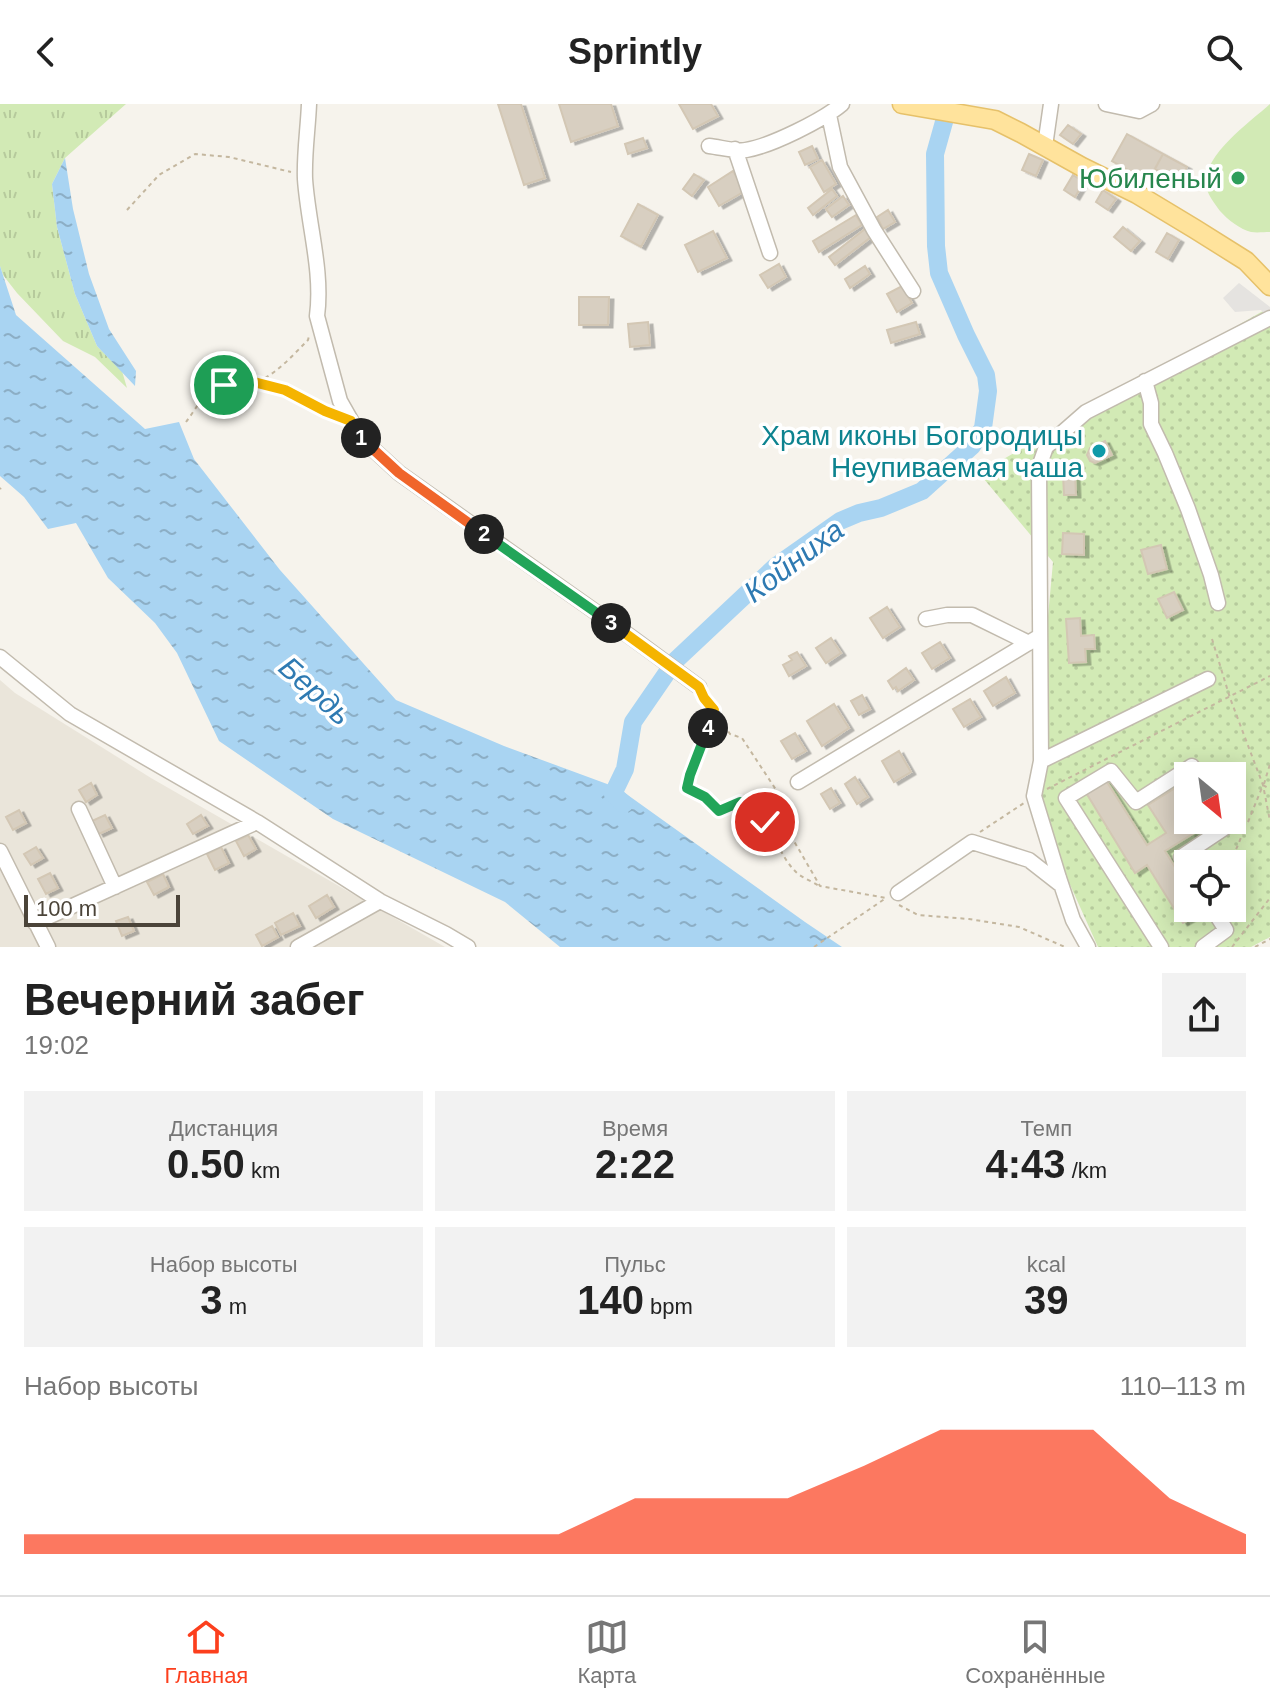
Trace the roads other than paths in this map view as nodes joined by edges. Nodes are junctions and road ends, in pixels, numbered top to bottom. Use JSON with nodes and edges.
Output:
{"nodes":[{"id":1,"x":309,"y":104,"type":"edge"},
{"id":2,"x":842,"y":104,"type":"edge"},
{"id":3,"x":1051,"y":104,"type":"edge"},
{"id":4,"x":1106,"y":104,"type":"edge"},
{"id":5,"x":1152,"y":104,"type":"edge"},
{"id":6,"x":906,"y":105,"type":"edge"},
{"id":7,"x":829,"y":115,"type":"junction"},
{"id":8,"x":709,"y":146,"type":"dead end"},
{"id":9,"x":1045,"y":146,"type":"junction"},
{"id":10,"x":735,"y":149,"type":"junction"},
{"id":11,"x":770,"y":253,"type":"dead end"},
{"id":12,"x":1270,"y":286,"type":"edge"},
{"id":13,"x":913,"y":291,"type":"dead end"},
{"id":14,"x":1270,"y":318,"type":"edge"},
{"id":15,"x":1145,"y":381,"type":"junction"},
{"id":16,"x":1218,"y":603,"type":"dead end"},
{"id":17,"x":926,"y":619,"type":"dead end"},
{"id":18,"x":1035,"y":639,"type":"junction"},
{"id":19,"x":0,"y":657,"type":"edge"},
{"id":20,"x":1208,"y":679,"type":"dead end"},
{"id":21,"x":699,"y":687,"type":"road end"},
{"id":22,"x":1041,"y":761,"type":"junction"},
{"id":23,"x":1174,"y":778,"type":"edge"},
{"id":24,"x":798,"y":782,"type":"dead end"},
{"id":25,"x":79,"y":809,"type":"dead end"},
{"id":26,"x":257,"y":822,"type":"junction"},
{"id":27,"x":1216,"y":834,"type":"edge"},
{"id":28,"x":1192,"y":850,"type":"edge"},
{"id":29,"x":0,"y":851,"type":"edge"},
{"id":30,"x":1061,"y":885,"type":"junction"},
{"id":31,"x":115,"y":887,"type":"junction"},
{"id":32,"x":893,"y":898,"type":"road end"},
{"id":33,"x":380,"y":901,"type":"junction"},
{"id":34,"x":1221,"y":922,"type":"edge"},
{"id":35,"x":35,"y":923,"type":"junction"},
{"id":36,"x":48,"y":947,"type":"edge"},
{"id":37,"x":298,"y":947,"type":"edge"},
{"id":38,"x":468,"y":947,"type":"edge"},
{"id":39,"x":1088,"y":947,"type":"edge"},
{"id":40,"x":1161,"y":947,"type":"edge"},
{"id":41,"x":1203,"y":947,"type":"edge"}],
"edges":[{"from":1,"to":21,"type":"street"},
{"from":2,"to":7,"type":"street"},
{"from":3,"to":9,"type":"street"},
{"from":4,"to":5,"type":"street"},
{"from":6,"to":9,"type":"main road"},
{"from":7,"to":10,"type":"street"},
{"from":7,"to":13,"type":"street"},
{"from":8,"to":10,"type":"street"},
{"from":9,"to":12,"type":"main road"},
{"from":10,"to":11,"type":"street"},
{"from":14,"to":15,"type":"street"},
{"from":15,"to":16,"type":"street"},
{"from":15,"to":18,"type":"street"},
{"from":17,"to":18,"type":"street"},
{"from":18,"to":22,"type":"street"},
{"from":18,"to":24,"type":"street"},
{"from":19,"to":26,"type":"street"},
{"from":20,"to":22,"type":"street"},
{"from":22,"to":30,"type":"street"},
{"from":23,"to":40,"type":"street"},
{"from":25,"to":31,"type":"street"},
{"from":26,"to":31,"type":"street"},
{"from":26,"to":33,"type":"street"},
{"from":27,"to":28,"type":"street"},
{"from":29,"to":35,"type":"street"},
{"from":30,"to":32,"type":"street"},
{"from":30,"to":39,"type":"street"},
{"from":31,"to":35,"type":"street"},
{"from":33,"to":37,"type":"street"},
{"from":33,"to":38,"type":"street"},
{"from":34,"to":41,"type":"street"},
{"from":35,"to":36,"type":"street"}]}
